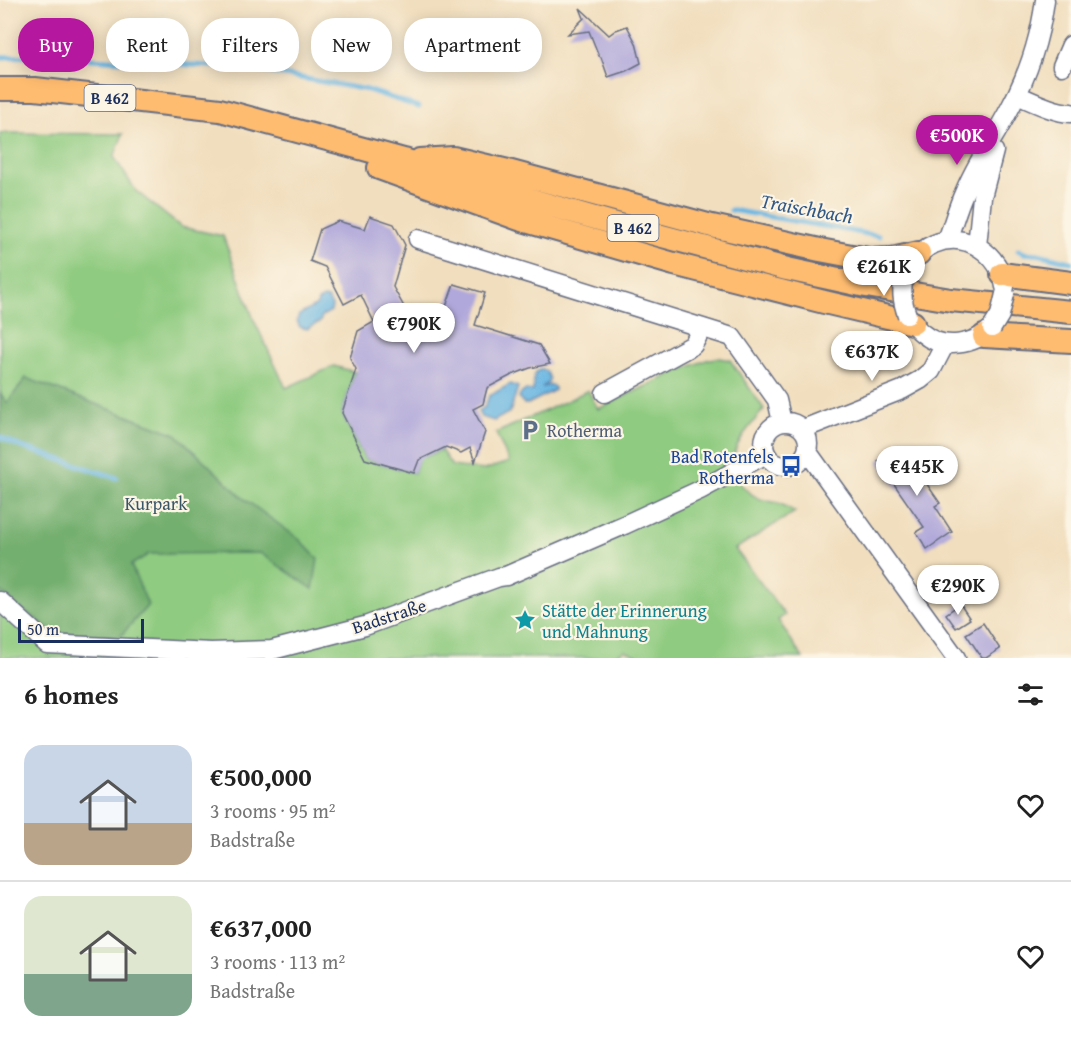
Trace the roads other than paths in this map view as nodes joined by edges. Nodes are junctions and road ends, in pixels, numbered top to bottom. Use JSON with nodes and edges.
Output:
{"nodes":[{"id":1,"x":1046,"y":0,"type":"edge"},
{"id":2,"x":1071,"y":45,"type":"edge"},
{"id":3,"x":1062,"y":66,"type":"dead end"},
{"id":4,"x":0,"y":89,"type":"edge"},
{"id":5,"x":1013,"y":103,"type":"junction"},
{"id":6,"x":220,"y":110,"type":"junction"},
{"id":7,"x":1071,"y":113,"type":"edge"},
{"id":8,"x":404,"y":160,"type":"junction"},
{"id":9,"x":418,"y":239,"type":"dead end"},
{"id":10,"x":947,"y":240,"type":"junction"},
{"id":11,"x":977,"y":246,"type":"junction"},
{"id":12,"x":919,"y":253,"type":"junction"},
{"id":13,"x":1071,"y":283,"type":"edge"},
{"id":14,"x":1004,"y":284,"type":"junction"},
{"id":15,"x":1071,"y":312,"type":"edge"},
{"id":16,"x":910,"y":319,"type":"junction"},
{"id":17,"x":702,"y":328,"type":"junction"},
{"id":18,"x":988,"y":332,"type":"junction"},
{"id":19,"x":1071,"y":341,"type":"edge"},
{"id":20,"x":945,"y":344,"type":"junction"},
{"id":21,"x":605,"y":393,"type":"dead end"},
{"id":22,"x":782,"y":422,"type":"junction"},
{"id":23,"x":804,"y":430,"type":"junction"},
{"id":24,"x":807,"y":451,"type":"junction"},
{"id":25,"x":766,"y":454,"type":"junction"},
{"id":26,"x":0,"y":601,"type":"edge"},
{"id":27,"x":956,"y":658,"type":"edge"}],
"edges":[{"from":1,"to":5,"type":"street"},
{"from":2,"to":3,"type":"street"},
{"from":4,"to":6,"type":"main road","number":"B 462"},
{"from":5,"to":7,"type":"street"},
{"from":5,"to":10,"type":"street"},
{"from":5,"to":11,"type":"street"},
{"from":6,"to":8,"type":"main road","number":"B 462"},
{"from":6,"to":16,"type":"main road"},
{"from":8,"to":12,"type":"main road"},
{"from":8,"to":15,"type":"main road","number":"B 462"},
{"from":9,"to":17,"type":"street"},
{"from":10,"to":11,"type":"street"},
{"from":10,"to":12,"type":"street"},
{"from":11,"to":14,"type":"street"},
{"from":12,"to":16,"type":"street","bridge":true},
{"from":13,"to":14,"type":"main road"},
{"from":14,"to":18,"type":"street","bridge":true},
{"from":16,"to":20,"type":"street"},
{"from":17,"to":21,"type":"street"},
{"from":17,"to":22,"type":"street"},
{"from":18,"to":19,"type":"main road"},
{"from":18,"to":20,"type":"street"},
{"from":20,"to":23,"type":"street"},
{"from":22,"to":23,"type":"street"},
{"from":22,"to":25,"type":"street"},
{"from":23,"to":24,"type":"street"},
{"from":24,"to":25,"type":"street"},
{"from":24,"to":27,"type":"street"},
{"from":25,"to":26,"type":"street","name":"Badstraße"}]}
